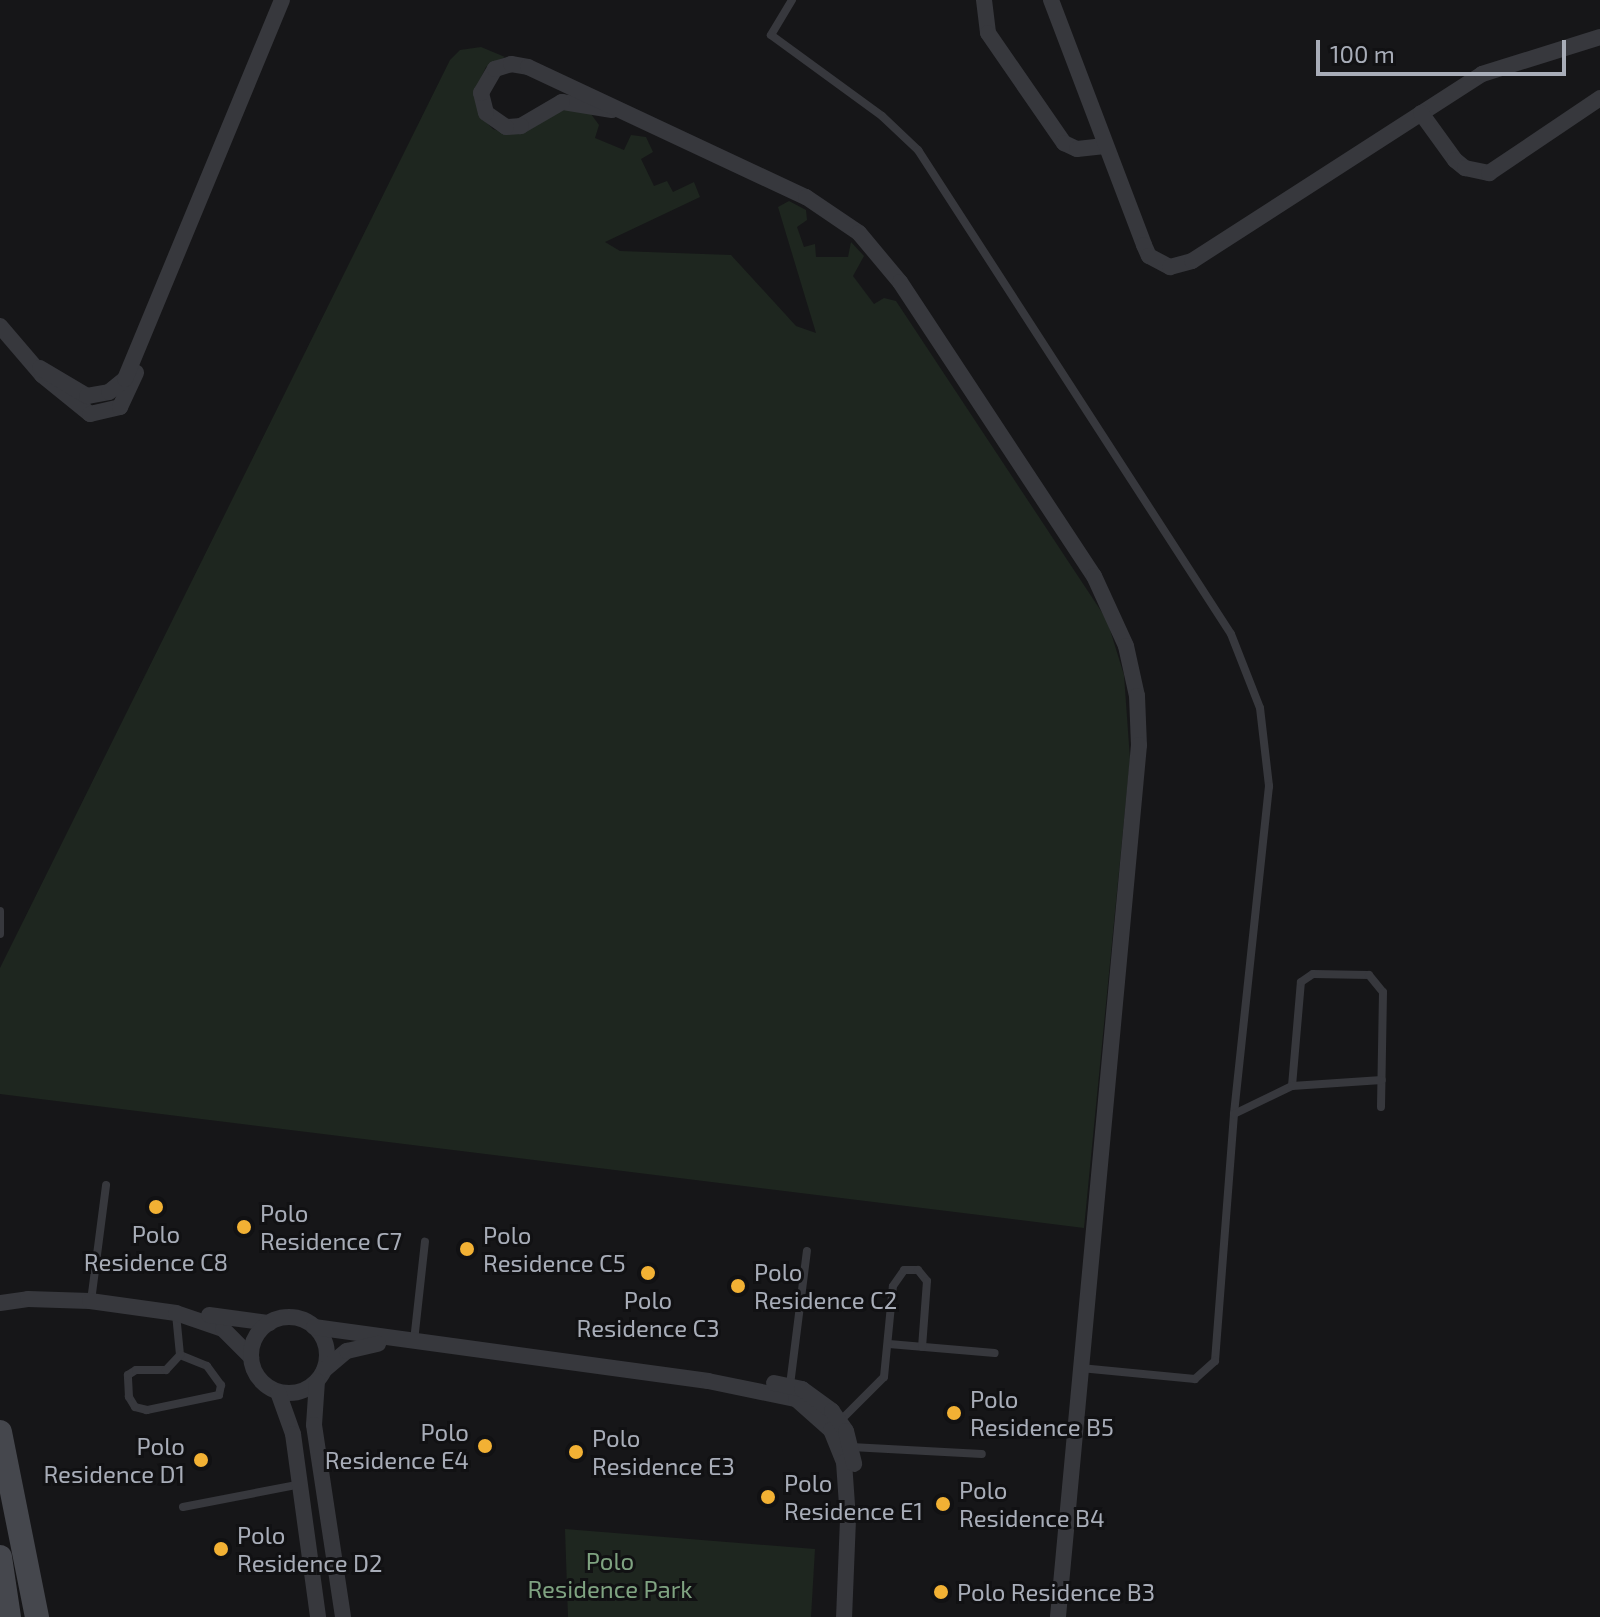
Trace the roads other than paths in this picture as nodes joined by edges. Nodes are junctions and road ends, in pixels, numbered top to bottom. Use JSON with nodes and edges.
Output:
{"nodes":[{"id":1,"x":282,"y":0,"type":"edge"},
{"id":2,"x":792,"y":0,"type":"edge"},
{"id":3,"x":984,"y":0,"type":"edge"},
{"id":4,"x":1051,"y":0,"type":"edge"},
{"id":5,"x":1600,"y":37,"type":"edge"},
{"id":6,"x":1600,"y":98,"type":"edge"},
{"id":7,"x":612,"y":110,"type":"junction"},
{"id":8,"x":1421,"y":113,"type":"junction"},
{"id":9,"x":1105,"y":146,"type":"junction"},
{"id":10,"x":0,"y":326,"type":"edge"},
{"id":11,"x":0,"y":911,"type":"edge"},
{"id":12,"x":0,"y":934,"type":"edge"},
{"id":13,"x":1382,"y":1080,"type":"junction"},
{"id":14,"x":1292,"y":1086,"type":"junction"},
{"id":15,"x":1381,"y":1107,"type":"dead end"},
{"id":16,"x":1234,"y":1114,"type":"junction"},
{"id":17,"x":106,"y":1185,"type":"dead end"},
{"id":18,"x":425,"y":1242,"type":"dead end"},
{"id":19,"x":807,"y":1251,"type":"dead end"},
{"id":20,"x":43,"y":1300,"type":"junction"},
{"id":21,"x":90,"y":1301,"type":"junction"},
{"id":22,"x":0,"y":1303,"type":"edge"},
{"id":23,"x":176,"y":1313,"type":"junction"},
{"id":24,"x":0,"y":1316,"type":"edge"},
{"id":25,"x":269,"y":1323,"type":"junction"},
{"id":26,"x":314,"y":1327,"type":"junction"},
{"id":27,"x":414,"y":1342,"type":"junction"},
{"id":28,"x":889,"y":1344,"type":"junction"},
{"id":29,"x":922,"y":1347,"type":"junction"},
{"id":30,"x":995,"y":1353,"type":"dead end"},
{"id":31,"x":180,"y":1355,"type":"junction"},
{"id":32,"x":251,"y":1357,"type":"junction"},
{"id":33,"x":1080,"y":1368,"type":"junction"},
{"id":34,"x":320,"y":1376,"type":"junction"},
{"id":35,"x":708,"y":1381,"type":"junction"},
{"id":36,"x":790,"y":1385,"type":"junction"},
{"id":37,"x":278,"y":1392,"type":"junction"},
{"id":38,"x":840,"y":1421,"type":"junction"},
{"id":39,"x":0,"y":1432,"type":"edge"},
{"id":40,"x":851,"y":1447,"type":"junction"},
{"id":41,"x":982,"y":1454,"type":"dead end"},
{"id":42,"x":302,"y":1483,"type":"junction"},
{"id":43,"x":183,"y":1507,"type":"dead end"},
{"id":44,"x":848,"y":1519,"type":"junction"},
{"id":45,"x":0,"y":1557,"type":"edge"},
{"id":46,"x":9,"y":1617,"type":"edge"},
{"id":47,"x":37,"y":1617,"type":"edge"},
{"id":48,"x":318,"y":1617,"type":"edge"},
{"id":49,"x":343,"y":1617,"type":"edge"},
{"id":50,"x":844,"y":1617,"type":"edge"},
{"id":51,"x":1058,"y":1617,"type":"edge"}],
"edges":[{"from":1,"to":10,"type":"street"},
{"from":2,"to":16,"type":"lane"},
{"from":3,"to":9,"type":"street"},
{"from":4,"to":9,"type":"street"},
{"from":5,"to":8,"type":"street"},
{"from":6,"to":8,"type":"street"},
{"from":7,"to":7,"type":"street"},
{"from":7,"to":33,"type":"street"},
{"from":8,"to":9,"type":"street"},
{"from":11,"to":12,"type":"lane"},
{"from":13,"to":14,"type":"lane"},
{"from":13,"to":14,"type":"lane"},
{"from":13,"to":15,"type":"lane"},
{"from":14,"to":16,"type":"lane"},
{"from":16,"to":33,"type":"lane"},
{"from":17,"to":21,"type":"lane"},
{"from":18,"to":27,"type":"lane"},
{"from":19,"to":36,"type":"lane"},
{"from":20,"to":21,"type":"street"},
{"from":20,"to":22,"type":"street"},
{"from":20,"to":24,"type":"street"},
{"from":21,"to":23,"type":"street"},
{"from":23,"to":25,"type":"street"},
{"from":23,"to":31,"type":"lane"},
{"from":23,"to":32,"type":"street"},
{"from":25,"to":26,"type":"street"},
{"from":25,"to":32,"type":"street"},
{"from":26,"to":27,"type":"street"},
{"from":26,"to":34,"type":"street"},
{"from":27,"to":34,"type":"street"},
{"from":27,"to":35,"type":"street"},
{"from":28,"to":29,"type":"lane"},
{"from":28,"to":29,"type":"lane"},
{"from":28,"to":38,"type":"lane"},
{"from":29,"to":30,"type":"lane"},
{"from":31,"to":31,"type":"lane"},
{"from":32,"to":37,"type":"street"},
{"from":33,"to":51,"type":"street"},
{"from":34,"to":37,"type":"street"},
{"from":34,"to":49,"type":"street"},
{"from":35,"to":36,"type":"street"},
{"from":35,"to":44,"type":"street"},
{"from":36,"to":38,"type":"street"},
{"from":37,"to":42,"type":"street"},
{"from":38,"to":40,"type":"street"},
{"from":39,"to":47,"type":"street"},
{"from":40,"to":41,"type":"lane"},
{"from":40,"to":44,"type":"street"},
{"from":42,"to":43,"type":"lane"},
{"from":42,"to":48,"type":"street"},
{"from":44,"to":50,"type":"street"},
{"from":45,"to":46,"type":"street"}]}
